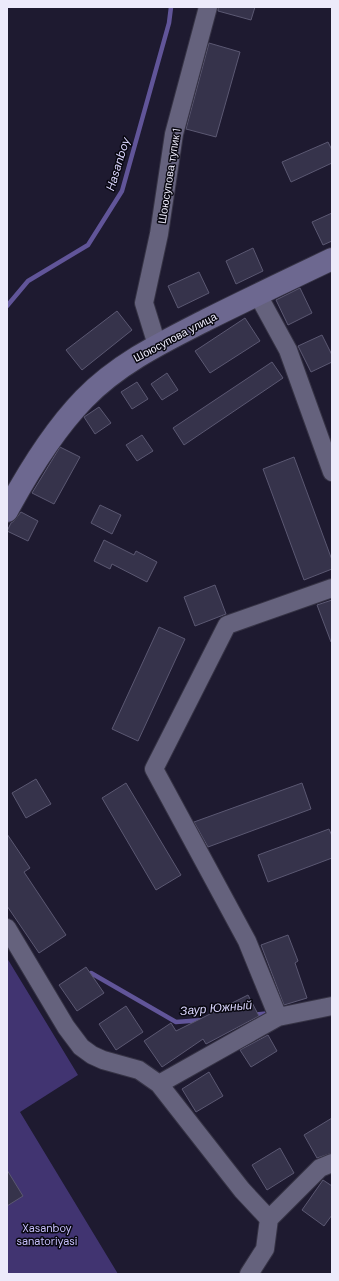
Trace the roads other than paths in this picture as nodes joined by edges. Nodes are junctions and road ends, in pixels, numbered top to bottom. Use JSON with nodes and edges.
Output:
{"nodes":[{"id":1,"x":208,"y":7,"type":"edge"},
{"id":2,"x":332,"y":259,"type":"edge"},
{"id":3,"x":258,"y":294,"type":"junction"},
{"id":4,"x":157,"y":345,"type":"junction"},
{"id":5,"x":332,"y":472,"type":"edge"},
{"id":6,"x":7,"y":511,"type":"edge"},
{"id":7,"x":332,"y":588,"type":"edge"},
{"id":8,"x":7,"y":928,"type":"edge"},
{"id":9,"x":332,"y":1006,"type":"edge"},
{"id":10,"x":278,"y":1018,"type":"junction"},
{"id":11,"x":158,"y":1084,"type":"junction"},
{"id":12,"x":332,"y":1163,"type":"edge"},
{"id":13,"x":269,"y":1219,"type":"junction"},
{"id":14,"x":249,"y":1274,"type":"edge"}],
"edges":[{"from":1,"to":4,"type":"street","name":"Шоюсупова тупик 1"},
{"from":2,"to":3,"type":"street","name":"Шоюсупова улица"},
{"from":3,"to":4,"type":"street","name":"Шоюсупова улица"},
{"from":3,"to":5,"type":"street"},
{"from":4,"to":6,"type":"street","name":"Шоюсупова улица"},
{"from":7,"to":10,"type":"street"},
{"from":8,"to":11,"type":"street"},
{"from":9,"to":10,"type":"street"},
{"from":10,"to":11,"type":"street"},
{"from":11,"to":13,"type":"street"},
{"from":12,"to":13,"type":"street"},
{"from":13,"to":14,"type":"street"}]}
